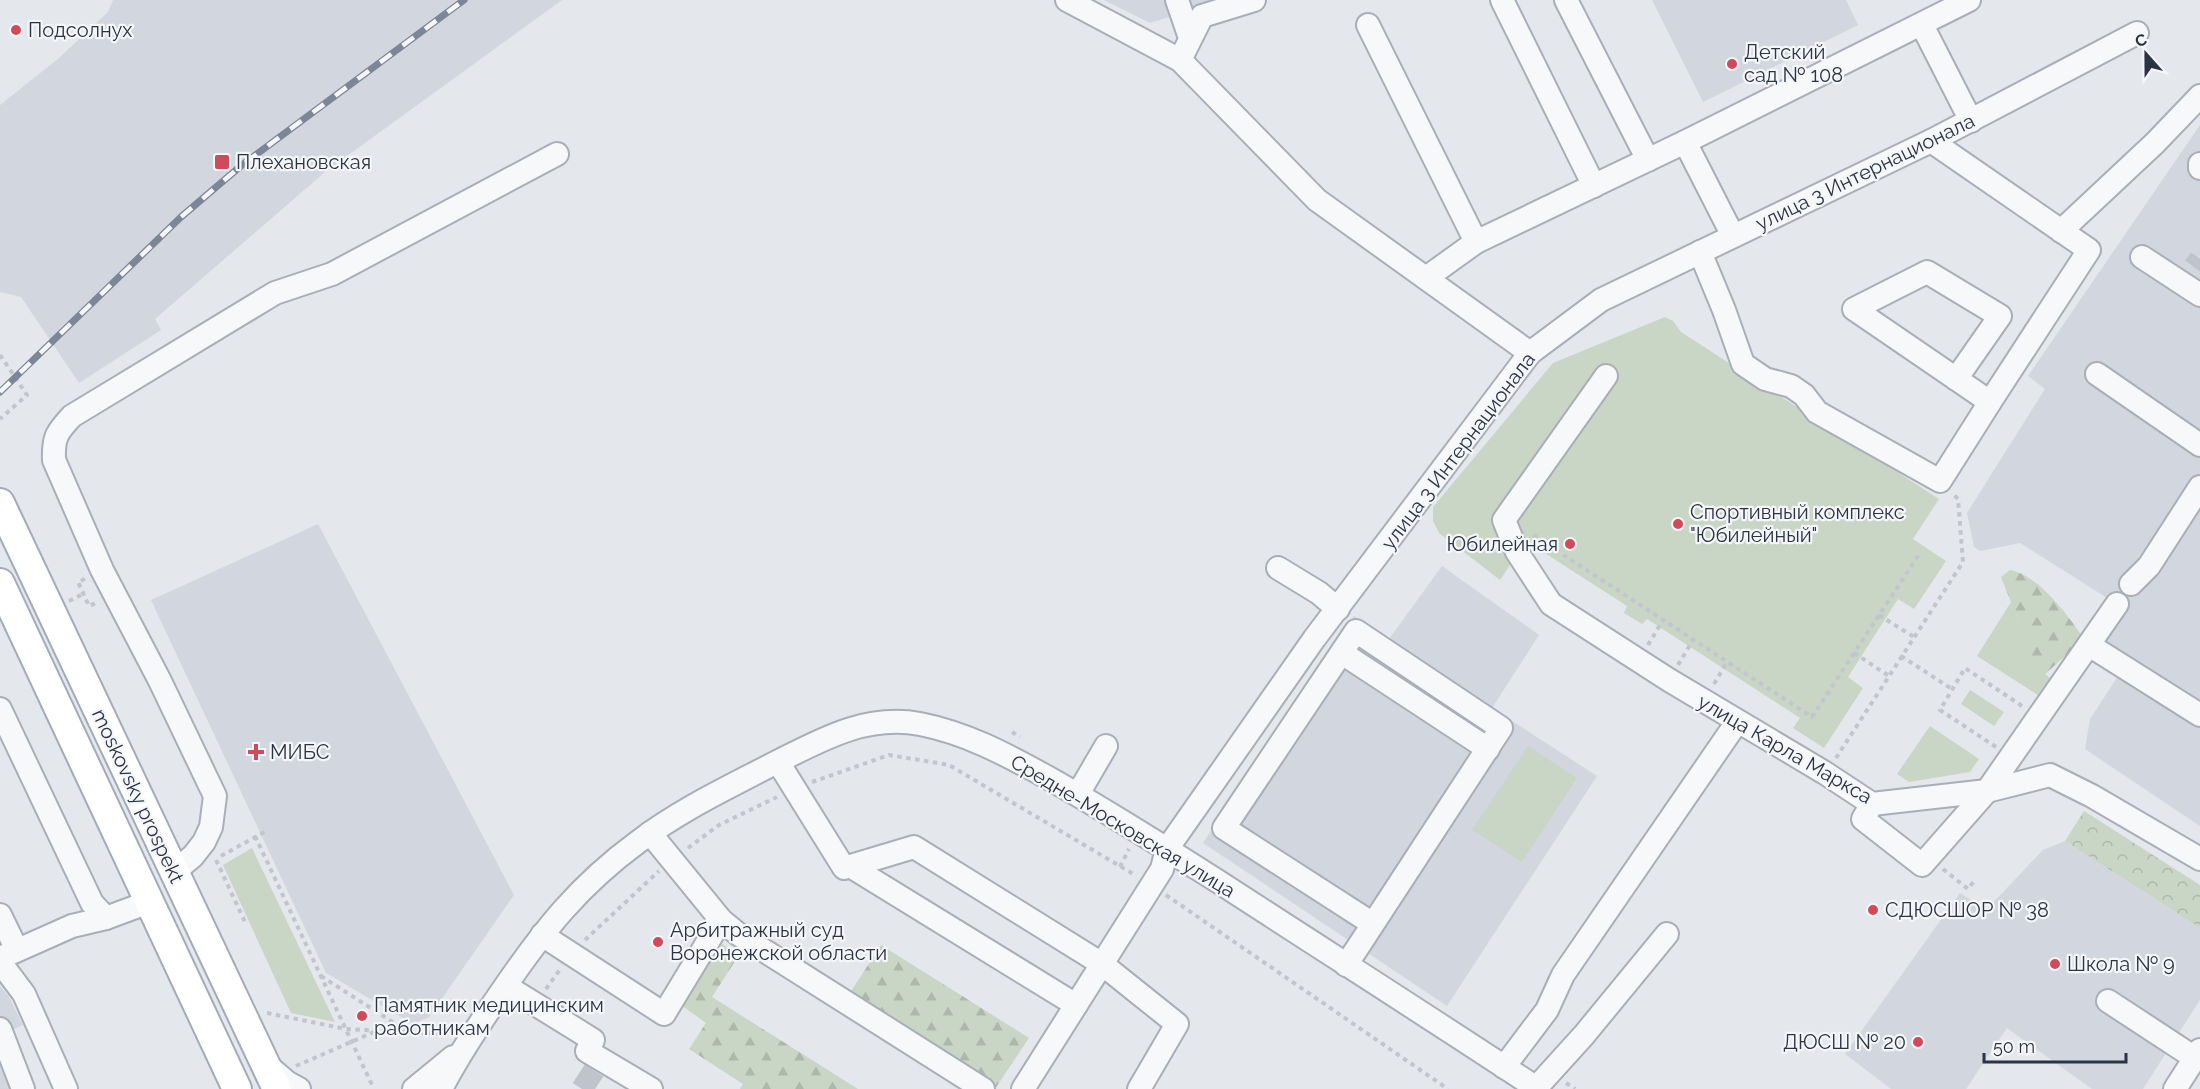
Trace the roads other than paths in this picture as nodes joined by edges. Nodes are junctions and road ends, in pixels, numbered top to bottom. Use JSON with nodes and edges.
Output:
{"nodes":[{"id":1,"x":1067,"y":0,"type":"edge"},
{"id":2,"x":1177,"y":0,"type":"edge"},
{"id":3,"x":1254,"y":0,"type":"edge"},
{"id":4,"x":1502,"y":0,"type":"edge"},
{"id":5,"x":1566,"y":0,"type":"edge"},
{"id":6,"x":1969,"y":0,"type":"edge"},
{"id":7,"x":1943,"y":6,"type":"edge"},
{"id":8,"x":1092,"y":7,"type":"edge"},
{"id":9,"x":1368,"y":25,"type":"dead end"},
{"id":10,"x":1922,"y":25,"type":"junction"},
{"id":11,"x":2137,"y":33,"type":"dead end"},
{"id":12,"x":1191,"y":38,"type":"junction"},
{"id":13,"x":1180,"y":60,"type":"junction"},
{"id":14,"x":2200,"y":96,"type":"edge"},
{"id":15,"x":1971,"y":121,"type":"junction"},
{"id":16,"x":1931,"y":141,"type":"junction"},
{"id":17,"x":1685,"y":142,"type":"junction"},
{"id":18,"x":557,"y":154,"type":"dead end"},
{"id":19,"x":1648,"y":160,"type":"junction"},
{"id":20,"x":1594,"y":186,"type":"junction"},
{"id":21,"x":2061,"y":231,"type":"junction"},
{"id":22,"x":1733,"y":236,"type":"junction"},
{"id":23,"x":1476,"y":242,"type":"junction"},
{"id":24,"x":1700,"y":252,"type":"junction"},
{"id":25,"x":2142,"y":256,"type":"dead end"},
{"id":26,"x":1426,"y":278,"type":"junction"},
{"id":27,"x":2192,"y":282,"type":"edge"},
{"id":28,"x":1530,"y":353,"type":"junction"},
{"id":29,"x":2097,"y":374,"type":"dead end"},
{"id":30,"x":1606,"y":376,"type":"dead end"},
{"id":31,"x":1956,"y":379,"type":"junction"},
{"id":32,"x":1990,"y":402,"type":"junction"},
{"id":33,"x":2200,"y":445,"type":"edge"},
{"id":34,"x":2200,"y":487,"type":"edge"},
{"id":35,"x":0,"y":503,"type":"edge"},
{"id":36,"x":1278,"y":568,"type":"dead end"},
{"id":37,"x":0,"y":583,"type":"edge"},
{"id":38,"x":2131,"y":584,"type":"dead end"},
{"id":39,"x":2117,"y":604,"type":"dead end"},
{"id":40,"x":1338,"y":609,"type":"junction"},
{"id":41,"x":2089,"y":645,"type":"junction"},
{"id":42,"x":0,"y":709,"type":"edge"},
{"id":43,"x":2200,"y":715,"type":"edge"},
{"id":44,"x":1737,"y":722,"type":"junction"},
{"id":45,"x":1107,"y":746,"type":"dead end"},
{"id":46,"x":778,"y":762,"type":"junction"},
{"id":47,"x":1987,"y":791,"type":"junction"},
{"id":48,"x":1078,"y":794,"type":"junction"},
{"id":49,"x":1872,"y":804,"type":"junction"},
{"id":50,"x":650,"y":833,"type":"junction"},
{"id":51,"x":1167,"y":849,"type":"junction"},
{"id":52,"x":2200,"y":859,"type":"edge"},
{"id":53,"x":850,"y":866,"type":"junction"},
{"id":54,"x":174,"y":872,"type":"junction"},
{"id":55,"x":149,"y":902,"type":"junction"},
{"id":56,"x":0,"y":915,"type":"edge"},
{"id":57,"x":106,"y":918,"type":"junction"},
{"id":58,"x":721,"y":920,"type":"junction"},
{"id":59,"x":1373,"y":924,"type":"junction"},
{"id":60,"x":1667,"y":934,"type":"dead end"},
{"id":61,"x":542,"y":935,"type":"junction"},
{"id":62,"x":6,"y":957,"type":"edge"},
{"id":63,"x":1102,"y":964,"type":"junction"},
{"id":64,"x":1346,"y":965,"type":"junction"},
{"id":65,"x":506,"y":986,"type":"junction"},
{"id":66,"x":2108,"y":1001,"type":"dead end"},
{"id":67,"x":1076,"y":1005,"type":"junction"},
{"id":68,"x":0,"y":1029,"type":"edge"},
{"id":69,"x":461,"y":1050,"type":"junction"},
{"id":70,"x":2198,"y":1054,"type":"edge"},
{"id":71,"x":263,"y":1060,"type":"junction"},
{"id":72,"x":1504,"y":1067,"type":"junction"},
{"id":73,"x":1537,"y":1088,"type":"edge"},
{"id":74,"x":23,"y":1089,"type":"edge"},
{"id":75,"x":66,"y":1089,"type":"edge"},
{"id":76,"x":237,"y":1089,"type":"edge"},
{"id":77,"x":277,"y":1089,"type":"edge"},
{"id":78,"x":299,"y":1089,"type":"edge"},
{"id":79,"x":414,"y":1089,"type":"edge"},
{"id":80,"x":441,"y":1089,"type":"edge"},
{"id":81,"x":651,"y":1089,"type":"edge"},
{"id":82,"x":983,"y":1089,"type":"edge"},
{"id":83,"x":1023,"y":1089,"type":"edge"},
{"id":84,"x":1139,"y":1089,"type":"edge"},
{"id":85,"x":2175,"y":1089,"type":"edge"}],
"edges":[{"from":1,"to":8,"type":"street"},
{"from":2,"to":12,"type":"street"},
{"from":3,"to":12,"type":"street"},
{"from":4,"to":20,"type":"street"},
{"from":5,"to":19,"type":"street"},
{"from":6,"to":7,"type":"street"},
{"from":7,"to":10,"type":"street"},
{"from":8,"to":13,"type":"street"},
{"from":9,"to":23,"type":"street"},
{"from":10,"to":15,"type":"street"},
{"from":10,"to":17,"type":"street"},
{"from":11,"to":15,"type":"street","name":"улица 3 Интернационала"},
{"from":12,"to":13,"type":"street"},
{"from":13,"to":26,"type":"street"},
{"from":14,"to":21,"type":"street"},
{"from":15,"to":16,"type":"street","name":"улица 3 Интернационала"},
{"from":16,"to":21,"type":"street"},
{"from":16,"to":22,"type":"street","name":"улица 3 Интернационала"},
{"from":17,"to":19,"type":"street"},
{"from":17,"to":22,"type":"street"},
{"from":18,"to":54,"type":"street"},
{"from":19,"to":20,"type":"street"},
{"from":20,"to":23,"type":"street"},
{"from":21,"to":32,"type":"street"},
{"from":22,"to":24,"type":"street","name":"улица 3 Интернационала"},
{"from":23,"to":26,"type":"street"},
{"from":24,"to":28,"type":"street","name":"улица 3 Интернационала"},
{"from":24,"to":32,"type":"street"},
{"from":25,"to":27,"type":"street"},
{"from":26,"to":28,"type":"street"},
{"from":28,"to":40,"type":"street","name":"улица 3 Интернационала"},
{"from":29,"to":33,"type":"street"},
{"from":30,"to":44,"type":"street","name":"улица Карла Маркса"},
{"from":31,"to":31,"type":"street"},
{"from":31,"to":32,"type":"street"},
{"from":34,"to":38,"type":"street"},
{"from":35,"to":54,"type":"main road","name":"moskovsky prospekt"},
{"from":36,"to":40,"type":"street"},
{"from":37,"to":55,"type":"main road","name":"moskovsky prospekt"},
{"from":39,"to":41,"type":"street"},
{"from":40,"to":51,"type":"street","name":"улица 3 Интернационала"},
{"from":41,"to":43,"type":"street"},
{"from":41,"to":47,"type":"street"},
{"from":42,"to":57,"type":"street"},
{"from":44,"to":49,"type":"street","name":"улица Карла Маркса"},
{"from":44,"to":72,"type":"street"},
{"from":45,"to":48,"type":"street"},
{"from":46,"to":48,"type":"street","name":"Средне-Московская улица"},
{"from":46,"to":50,"type":"street","name":"Средне-Московская улица"},
{"from":46,"to":53,"type":"street"},
{"from":47,"to":49,"type":"street","name":"улица Карла Маркса"},
{"from":47,"to":49,"type":"street"},
{"from":47,"to":52,"type":"street","name":"улица Карла Маркса"},
{"from":48,"to":51,"type":"street","name":"Средне-Московская улица"},
{"from":50,"to":58,"type":"street"},
{"from":50,"to":61,"type":"street","name":"Средне-Московская улица"},
{"from":51,"to":63,"type":"street","name":"улица 3 Интернационала"},
{"from":51,"to":64,"type":"street","name":"Средне-Московская улица"},
{"from":53,"to":63,"type":"street"},
{"from":53,"to":67,"type":"street"},
{"from":54,"to":71,"type":"main road","name":"moskovsky prospekt"},
{"from":55,"to":57,"type":"street"},
{"from":55,"to":76,"type":"main road","name":"moskovsky prospekt"},
{"from":56,"to":62,"type":"street"},
{"from":57,"to":62,"type":"street"},
{"from":58,"to":61,"type":"street"},
{"from":58,"to":82,"type":"street"},
{"from":59,"to":59,"type":"street"},
{"from":59,"to":64,"type":"street"},
{"from":60,"to":73,"type":"street"},
{"from":61,"to":65,"type":"street","name":"Средне-Московская улица"},
{"from":62,"to":75,"type":"street"},
{"from":63,"to":67,"type":"street","name":"улица 3 Интернационала"},
{"from":63,"to":84,"type":"street"},
{"from":64,"to":72,"type":"street","name":"Средне-Московская улица"},
{"from":65,"to":69,"type":"street","name":"Средне-Московская улица"},
{"from":65,"to":81,"type":"street"},
{"from":66,"to":70,"type":"street"},
{"from":67,"to":83,"type":"street","name":"улица 3 Интернационала"},
{"from":68,"to":74,"type":"street"},
{"from":69,"to":79,"type":"street","name":"Средне-Московская улица"},
{"from":69,"to":80,"type":"street","name":"Средне-Московская улица"},
{"from":70,"to":85,"type":"street"},
{"from":71,"to":77,"type":"main road","name":"moskovsky prospekt"},
{"from":71,"to":78,"type":"street"},
{"from":72,"to":73,"type":"street","name":"Средне-Московская улица"}]}
